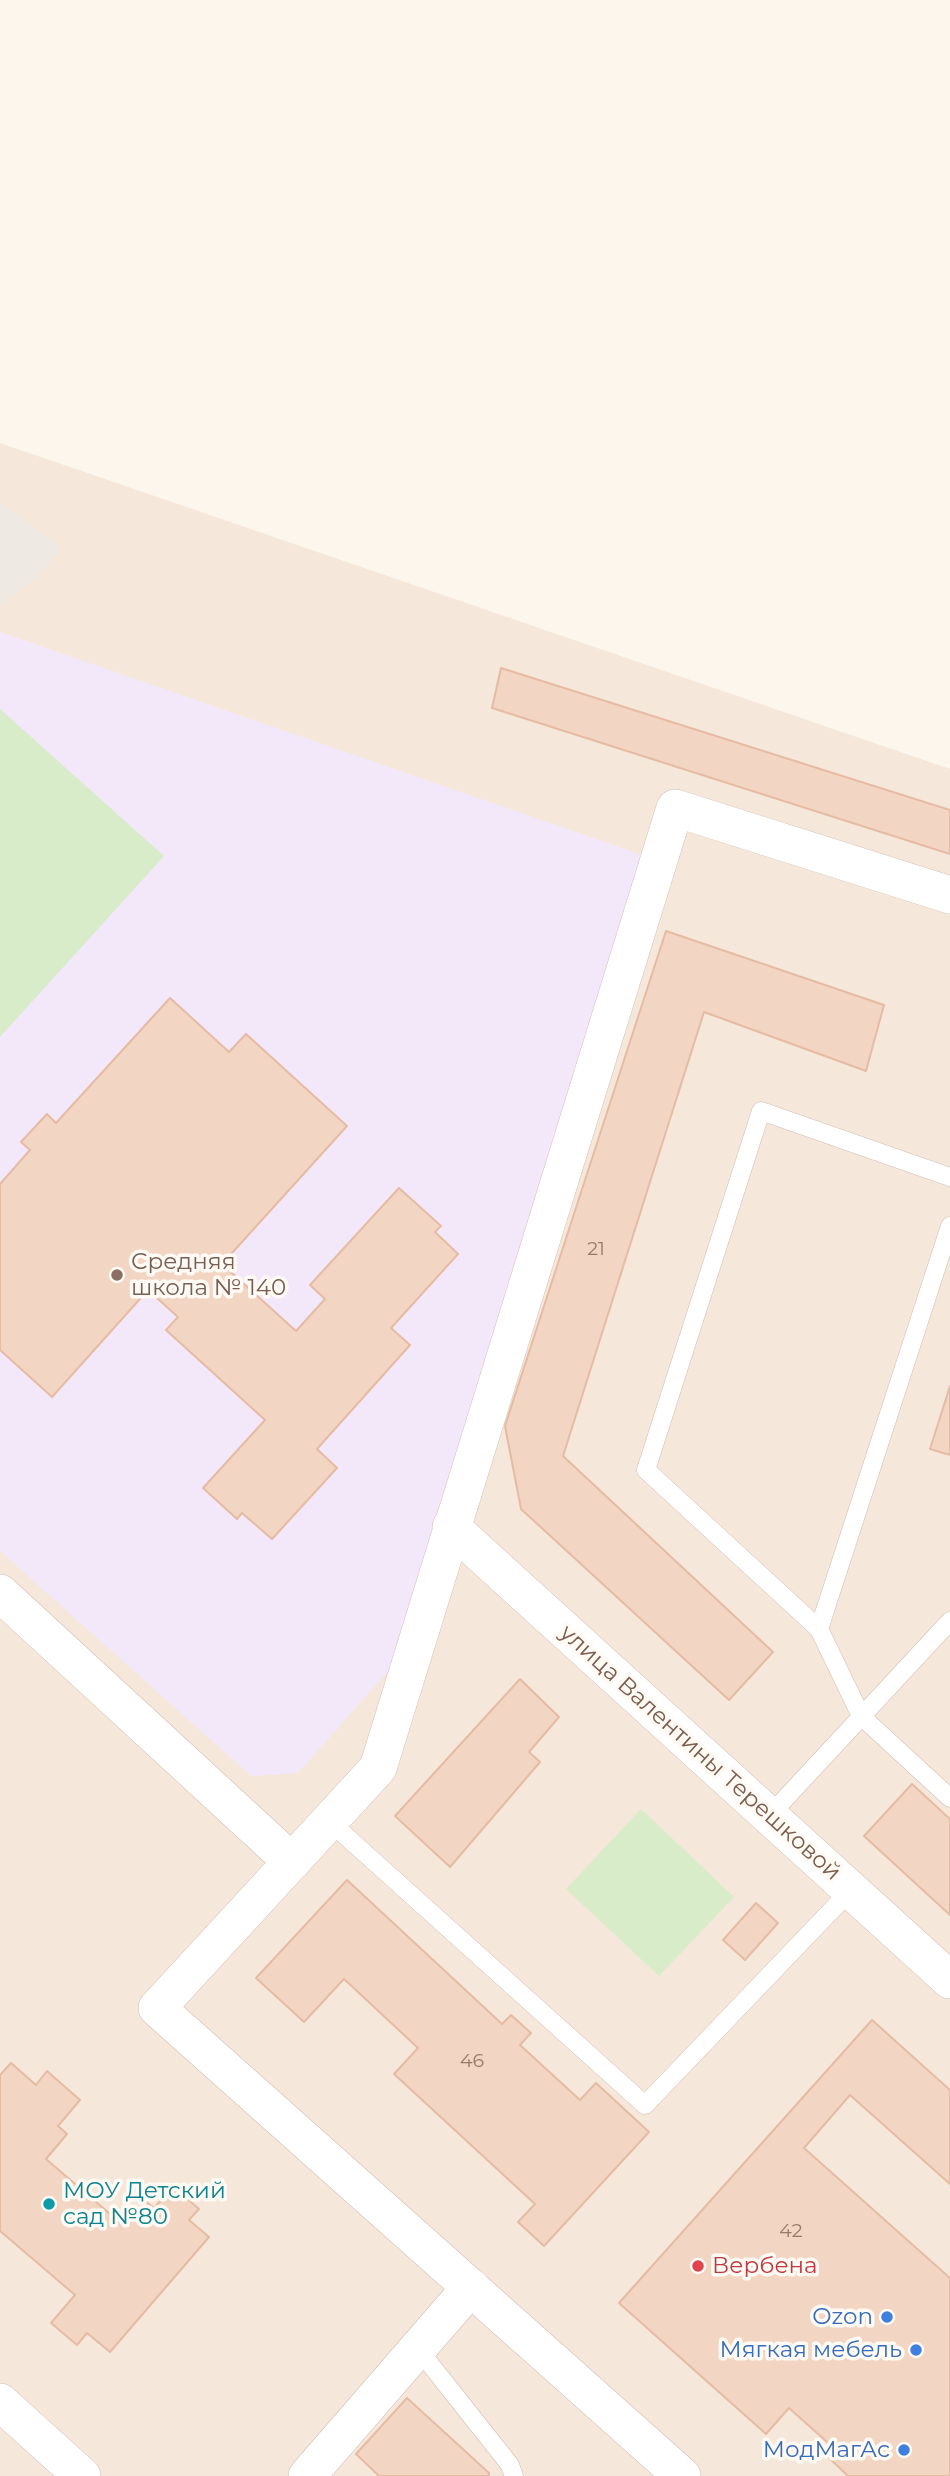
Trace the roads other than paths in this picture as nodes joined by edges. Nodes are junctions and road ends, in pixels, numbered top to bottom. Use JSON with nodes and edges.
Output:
{"nodes":[{"id":1,"x":950,"y":895,"type":"edge"},
{"id":2,"x":950,"y":1177,"type":"edge"},
{"id":3,"x":950,"y":1226,"type":"edge"},
{"id":4,"x":451,"y":1527,"type":"junction"},
{"id":5,"x":0,"y":1593,"type":"edge"},
{"id":6,"x":950,"y":1621,"type":"edge"},
{"id":7,"x":819,"y":1629,"type":"junction"},
{"id":8,"x":861,"y":1716,"type":"junction"},
{"id":9,"x":950,"y":1798,"type":"edge"},
{"id":10,"x":769,"y":1816,"type":"junction"},
{"id":11,"x":329,"y":1821,"type":"junction"},
{"id":12,"x":292,"y":1861,"type":"junction"},
{"id":13,"x":851,"y":1890,"type":"junction"},
{"id":14,"x":950,"y":1980,"type":"edge"},
{"id":15,"x":471,"y":2287,"type":"junction"},
{"id":16,"x":419,"y":2350,"type":"junction"},
{"id":17,"x":0,"y":2402,"type":"edge"},
{"id":18,"x":665,"y":2469,"type":"edge"},
{"id":19,"x":314,"y":2473,"type":"edge"},
{"id":20,"x":82,"y":2476,"type":"edge"},
{"id":21,"x":514,"y":2476,"type":"edge"}],
"edges":[{"from":1,"to":4,"type":"street"},
{"from":2,"to":7,"type":"lane"},
{"from":3,"to":7,"type":"lane"},
{"from":4,"to":10,"type":"street","name":"улица Валентины Терешковой"},
{"from":4,"to":11,"type":"street"},
{"from":5,"to":12,"type":"street"},
{"from":6,"to":8,"type":"lane"},
{"from":7,"to":8,"type":"lane"},
{"from":8,"to":9,"type":"lane"},
{"from":8,"to":10,"type":"lane"},
{"from":10,"to":13,"type":"street","name":"улица Валентины Терешковой"},
{"from":11,"to":12,"type":"street"},
{"from":11,"to":13,"type":"lane"},
{"from":12,"to":15,"type":"street"},
{"from":13,"to":14,"type":"street","name":"улица Валентины Терешковой"},
{"from":15,"to":16,"type":"street"},
{"from":15,"to":18,"type":"street"},
{"from":16,"to":19,"type":"street"},
{"from":16,"to":21,"type":"lane"},
{"from":17,"to":20,"type":"street"}]}
